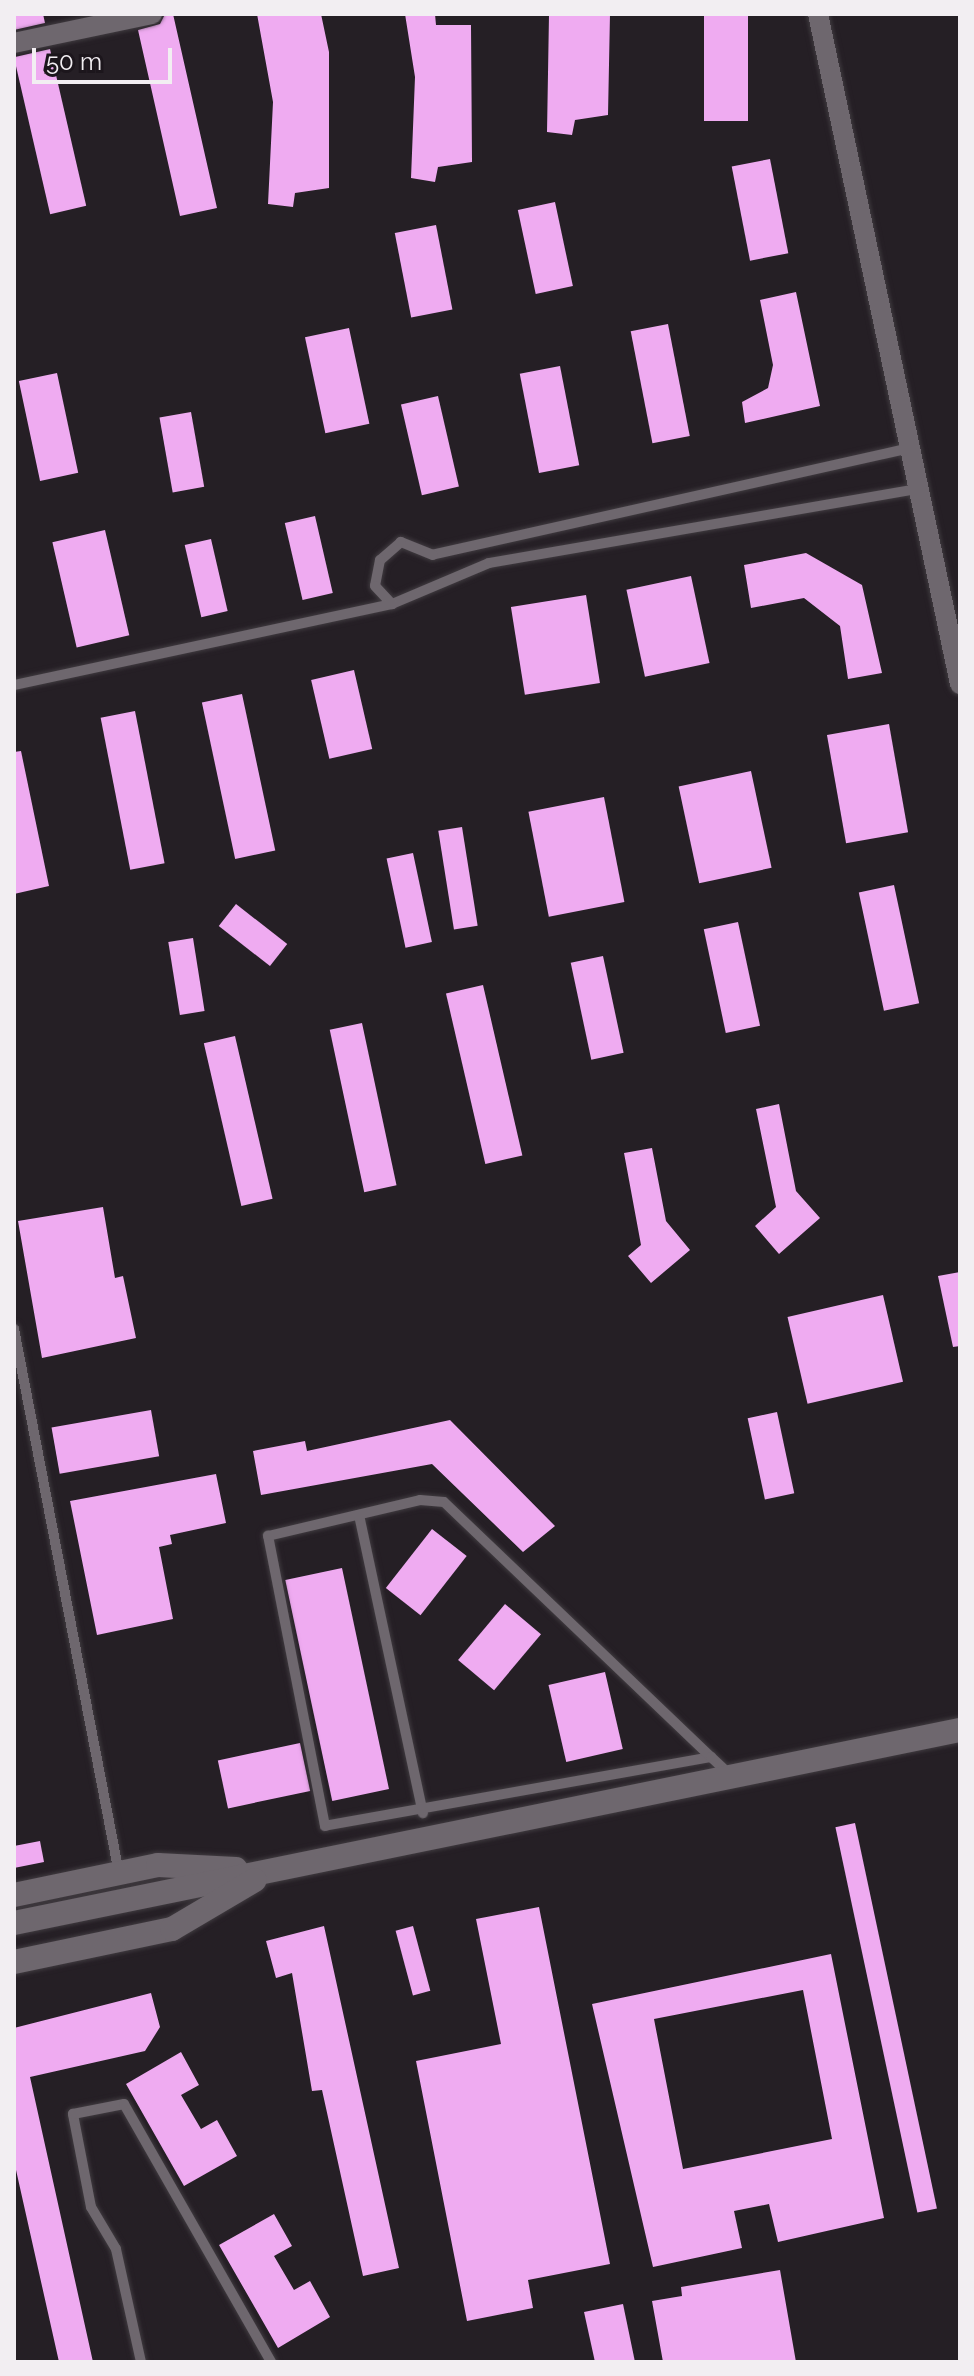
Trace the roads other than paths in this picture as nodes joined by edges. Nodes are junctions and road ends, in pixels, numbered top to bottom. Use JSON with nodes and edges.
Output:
{"nodes":[{"id":1,"x":152,"y":14,"type":"edge"},
{"id":2,"x":818,"y":14,"type":"edge"},
{"id":3,"x":14,"y":43,"type":"edge"},
{"id":4,"x":910,"y":448,"type":"junction"},
{"id":5,"x":919,"y":489,"type":"junction"},
{"id":6,"x":392,"y":604,"type":"junction"},
{"id":7,"x":960,"y":684,"type":"edge"},
{"id":8,"x":14,"y":685,"type":"edge"},
{"id":9,"x":14,"y":1329,"type":"edge"},
{"id":10,"x":359,"y":1515,"type":"junction"},
{"id":11,"x":960,"y":1730,"type":"edge"},
{"id":12,"x":711,"y":1757,"type":"junction"},
{"id":13,"x":732,"y":1777,"type":"junction"},
{"id":14,"x":423,"y":1813,"type":"junction"},
{"id":15,"x":270,"y":1871,"type":"junction"},
{"id":16,"x":119,"y":1873,"type":"junction"},
{"id":17,"x":14,"y":1895,"type":"edge"},
{"id":18,"x":14,"y":1923,"type":"edge"},
{"id":19,"x":14,"y":1962,"type":"edge"},
{"id":20,"x":141,"y":2362,"type":"edge"},
{"id":21,"x":271,"y":2362,"type":"edge"}],
"edges":[{"from":1,"to":3,"type":"street"},
{"from":2,"to":4,"type":"street"},
{"from":4,"to":5,"type":"street"},
{"from":4,"to":6,"type":"lane"},
{"from":5,"to":6,"type":"lane"},
{"from":5,"to":7,"type":"street"},
{"from":6,"to":8,"type":"lane"},
{"from":9,"to":16,"type":"lane"},
{"from":10,"to":12,"type":"lane"},
{"from":10,"to":14,"type":"lane"},
{"from":10,"to":14,"type":"lane"},
{"from":11,"to":13,"type":"street"},
{"from":12,"to":13,"type":"lane"},
{"from":12,"to":14,"type":"lane"},
{"from":13,"to":15,"type":"street"},
{"from":15,"to":16,"type":"street"},
{"from":15,"to":18,"type":"street"},
{"from":15,"to":19,"type":"street"},
{"from":16,"to":17,"type":"street"},
{"from":20,"to":21,"type":"lane"}]}
